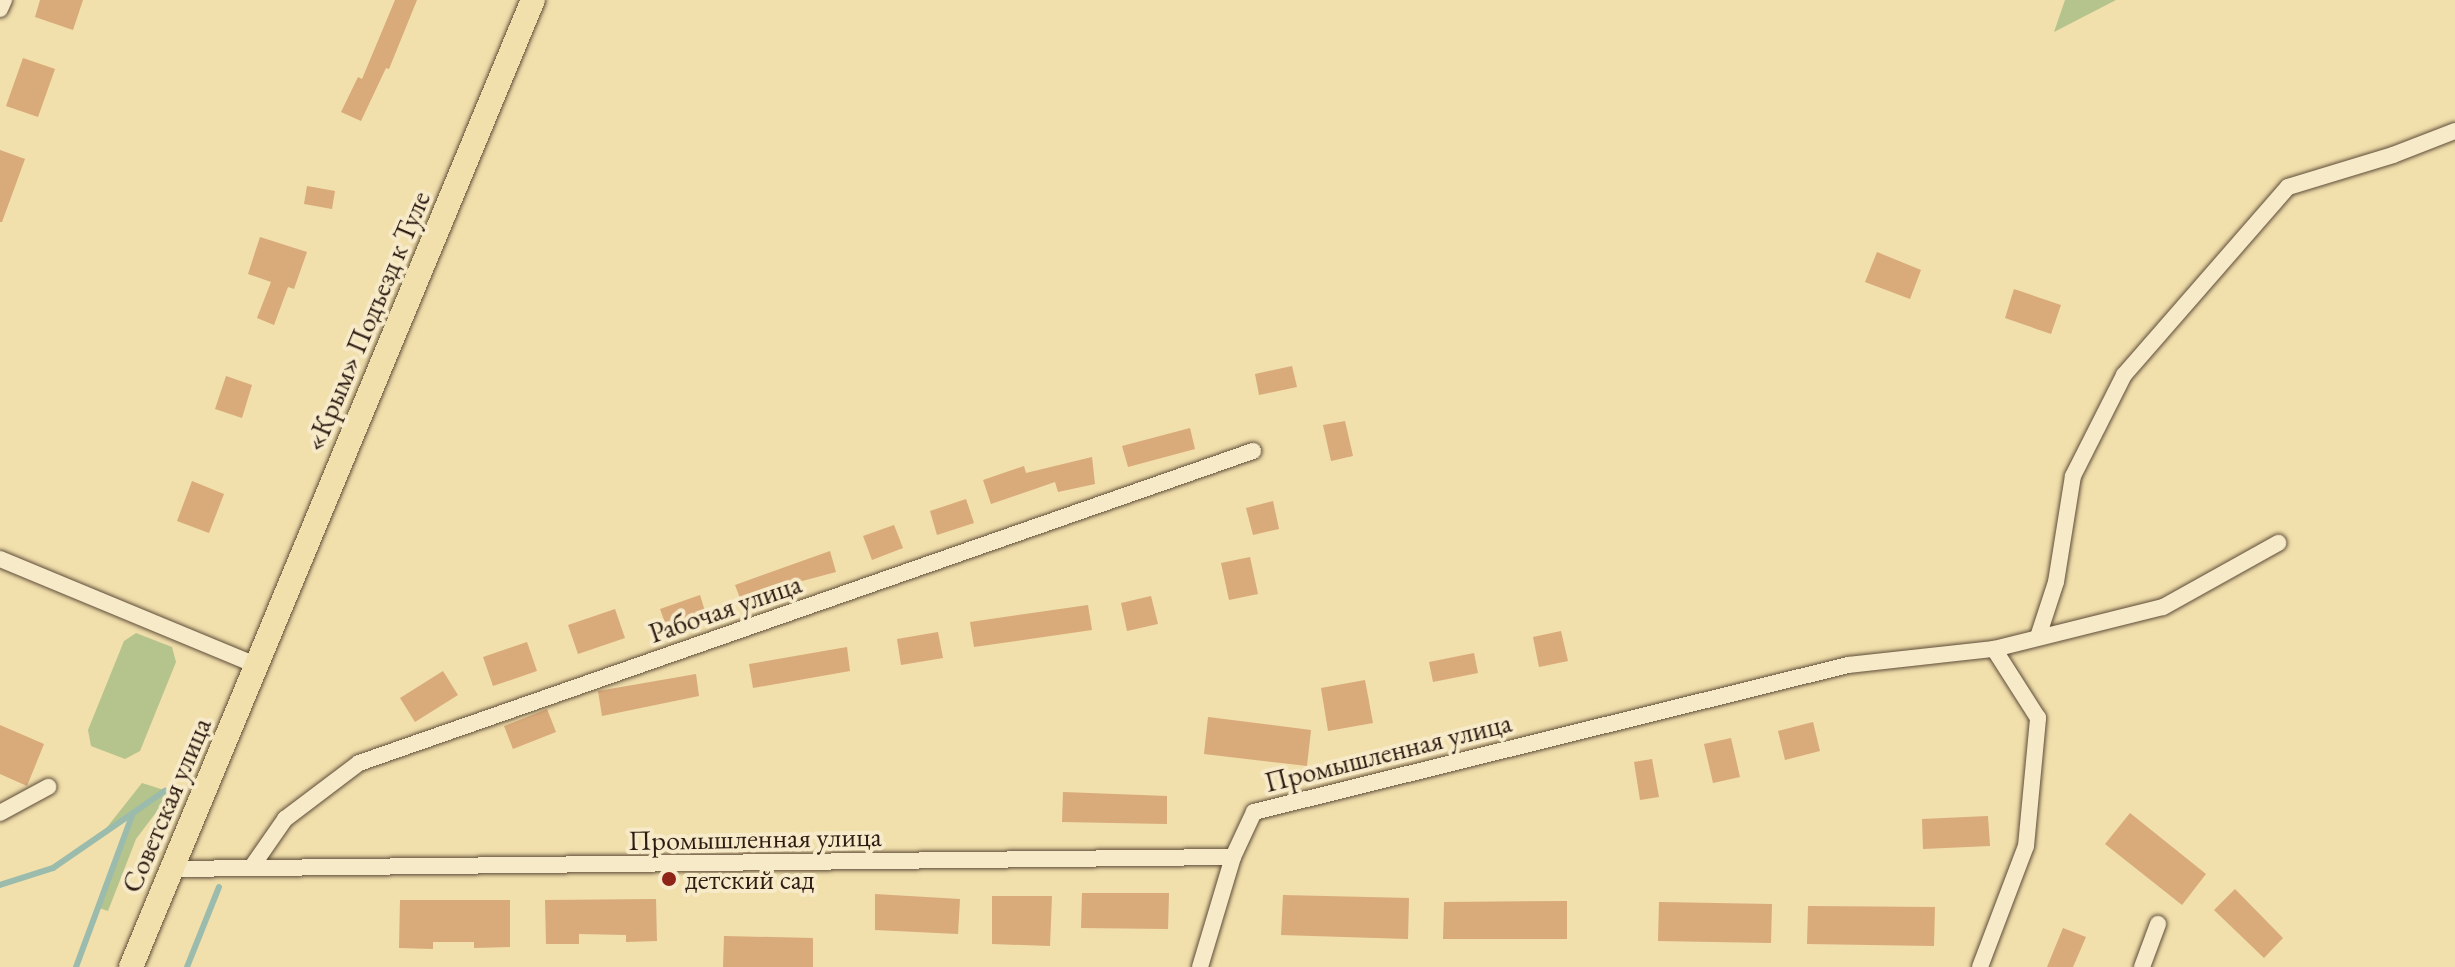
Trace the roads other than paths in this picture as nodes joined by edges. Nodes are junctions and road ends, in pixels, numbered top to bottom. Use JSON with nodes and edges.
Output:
{"nodes":[{"id":1,"x":4,"y":0,"type":"edge"},
{"id":2,"x":533,"y":0,"type":"edge"},
{"id":3,"x":0,"y":9,"type":"edge"},
{"id":4,"x":2455,"y":131,"type":"edge"},
{"id":5,"x":1253,"y":451,"type":"dead end"},
{"id":6,"x":2278,"y":543,"type":"dead end"},
{"id":7,"x":0,"y":559,"type":"edge"},
{"id":8,"x":2038,"y":637,"type":"junction"},
{"id":9,"x":1994,"y":649,"type":"junction"},
{"id":10,"x":256,"y":665,"type":"junction"},
{"id":11,"x":48,"y":787,"type":"dead end"},
{"id":12,"x":0,"y":813,"type":"edge"},
{"id":13,"x":1233,"y":857,"type":"junction"},
{"id":14,"x":251,"y":868,"type":"junction"},
{"id":15,"x":171,"y":869,"type":"junction"},
{"id":16,"x":2158,"y":924,"type":"dead end"},
{"id":17,"x":131,"y":967,"type":"edge"},
{"id":18,"x":1200,"y":967,"type":"edge"},
{"id":19,"x":1980,"y":967,"type":"edge"},
{"id":20,"x":2142,"y":967,"type":"edge"}],
"edges":[{"from":1,"to":3,"type":"street"},
{"from":2,"to":10,"type":"main road","name":"«Крым» Подъезд к Туле"},
{"from":4,"to":8,"type":"street"},
{"from":5,"to":14,"type":"street","name":"Рабочая улица"},
{"from":6,"to":8,"type":"street","name":"Промышленная улица"},
{"from":7,"to":10,"type":"street"},
{"from":8,"to":9,"type":"street","name":"Промышленная улица"},
{"from":9,"to":13,"type":"street","name":"Промышленная улица"},
{"from":9,"to":19,"type":"street"},
{"from":10,"to":15,"type":"main road","name":"Советская улица"},
{"from":11,"to":12,"type":"street"},
{"from":13,"to":14,"type":"street","name":"Промышленная улица"},
{"from":13,"to":18,"type":"street"},
{"from":14,"to":15,"type":"street","name":"Промышленная улица"},
{"from":15,"to":17,"type":"main road","name":"Советская улица"},
{"from":16,"to":20,"type":"street"}]}
